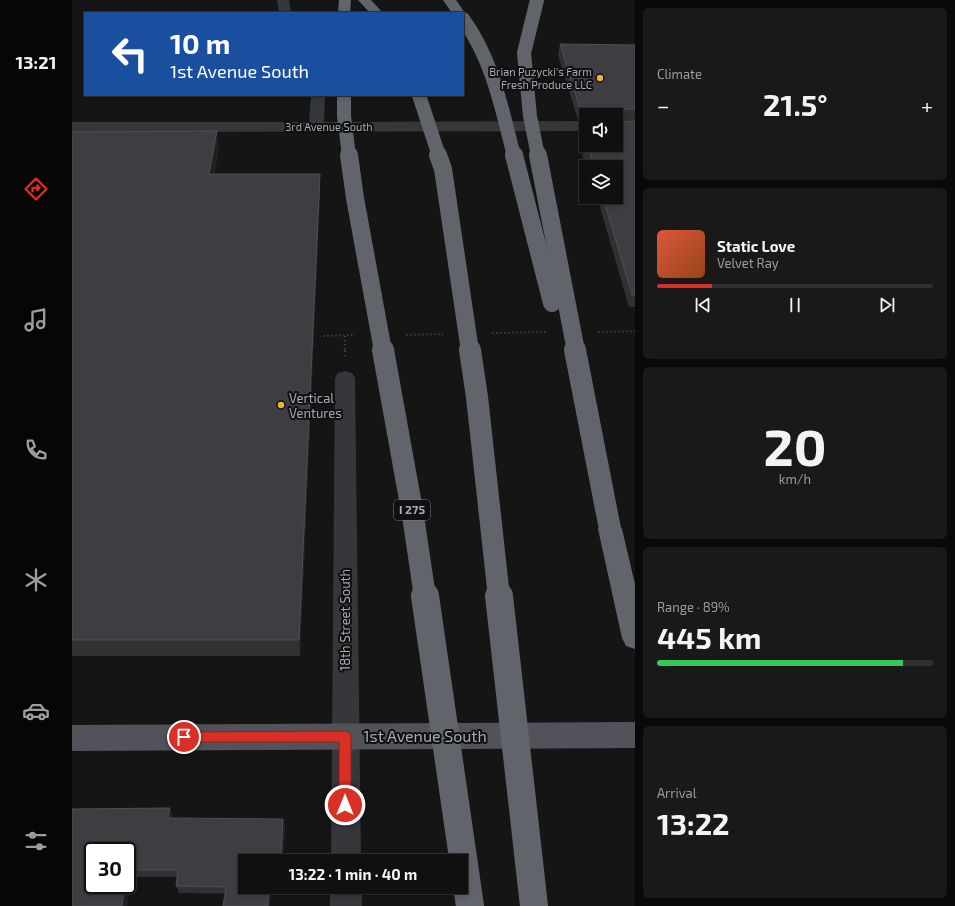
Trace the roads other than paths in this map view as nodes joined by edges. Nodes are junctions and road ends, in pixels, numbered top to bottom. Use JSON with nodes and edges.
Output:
{"nodes":[{"id":1,"x":283,"y":0,"type":"edge"},
{"id":2,"x":344,"y":0,"type":"edge"},
{"id":3,"x":364,"y":0,"type":"edge"},
{"id":4,"x":449,"y":0,"type":"edge"},
{"id":5,"x":537,"y":0,"type":"edge"},
{"id":6,"x":285,"y":12,"type":"edge"},
{"id":7,"x":344,"y":12,"type":"edge"},
{"id":8,"x":376,"y":12,"type":"edge"},
{"id":9,"x":458,"y":12,"type":"edge"},
{"id":10,"x":464,"y":20,"type":"edge"},
{"id":11,"x":318,"y":96,"type":"edge"},
{"id":12,"x":344,"y":96,"type":"edge"},
{"id":13,"x":419,"y":96,"type":"edge"},
{"id":14,"x":579,"y":126,"type":"edge"},
{"id":15,"x":316,"y":127,"type":"junction"},
{"id":16,"x":72,"y":128,"type":"edge"},
{"id":17,"x":345,"y":378,"type":"dead end"},
{"id":18,"x":610,"y":529,"type":"junction"},
{"id":19,"x":635,"y":638,"type":"edge"},
{"id":20,"x":635,"y":735,"type":"edge"},
{"id":21,"x":345,"y":736,"type":"junction"},
{"id":22,"x":72,"y":738,"type":"edge"},
{"id":23,"x":346,"y":854,"type":"edge"},
{"id":24,"x":346,"y":894,"type":"edge"},
{"id":25,"x":346,"y":906,"type":"edge"},
{"id":26,"x":470,"y":906,"type":"edge"},
{"id":27,"x":534,"y":906,"type":"edge"}],
"edges":[{"from":1,"to":6,"type":"street"},
{"from":2,"to":7,"type":"highway"},
{"from":3,"to":8,"type":"highway"},
{"from":4,"to":9,"type":"highway"},
{"from":5,"to":18,"type":"highway","bridge":true},
{"from":10,"to":18,"type":"highway","bridge":true},
{"from":11,"to":15,"type":"street"},
{"from":12,"to":26,"type":"highway","number":"I 275","bridge":true},
{"from":13,"to":27,"type":"highway","bridge":true},
{"from":14,"to":15,"type":"street","name":"3rd Avenue South"},
{"from":15,"to":16,"type":"street","name":"3rd Avenue South"},
{"from":17,"to":21,"type":"street","name":"18th Street South"},
{"from":18,"to":19,"type":"highway"},
{"from":20,"to":21,"type":"main road","name":"1st Avenue South"},
{"from":21,"to":22,"type":"main road","name":"1st Avenue South"},
{"from":21,"to":23,"type":"street","name":"18th Street South"},
{"from":24,"to":25,"type":"street"}]}
